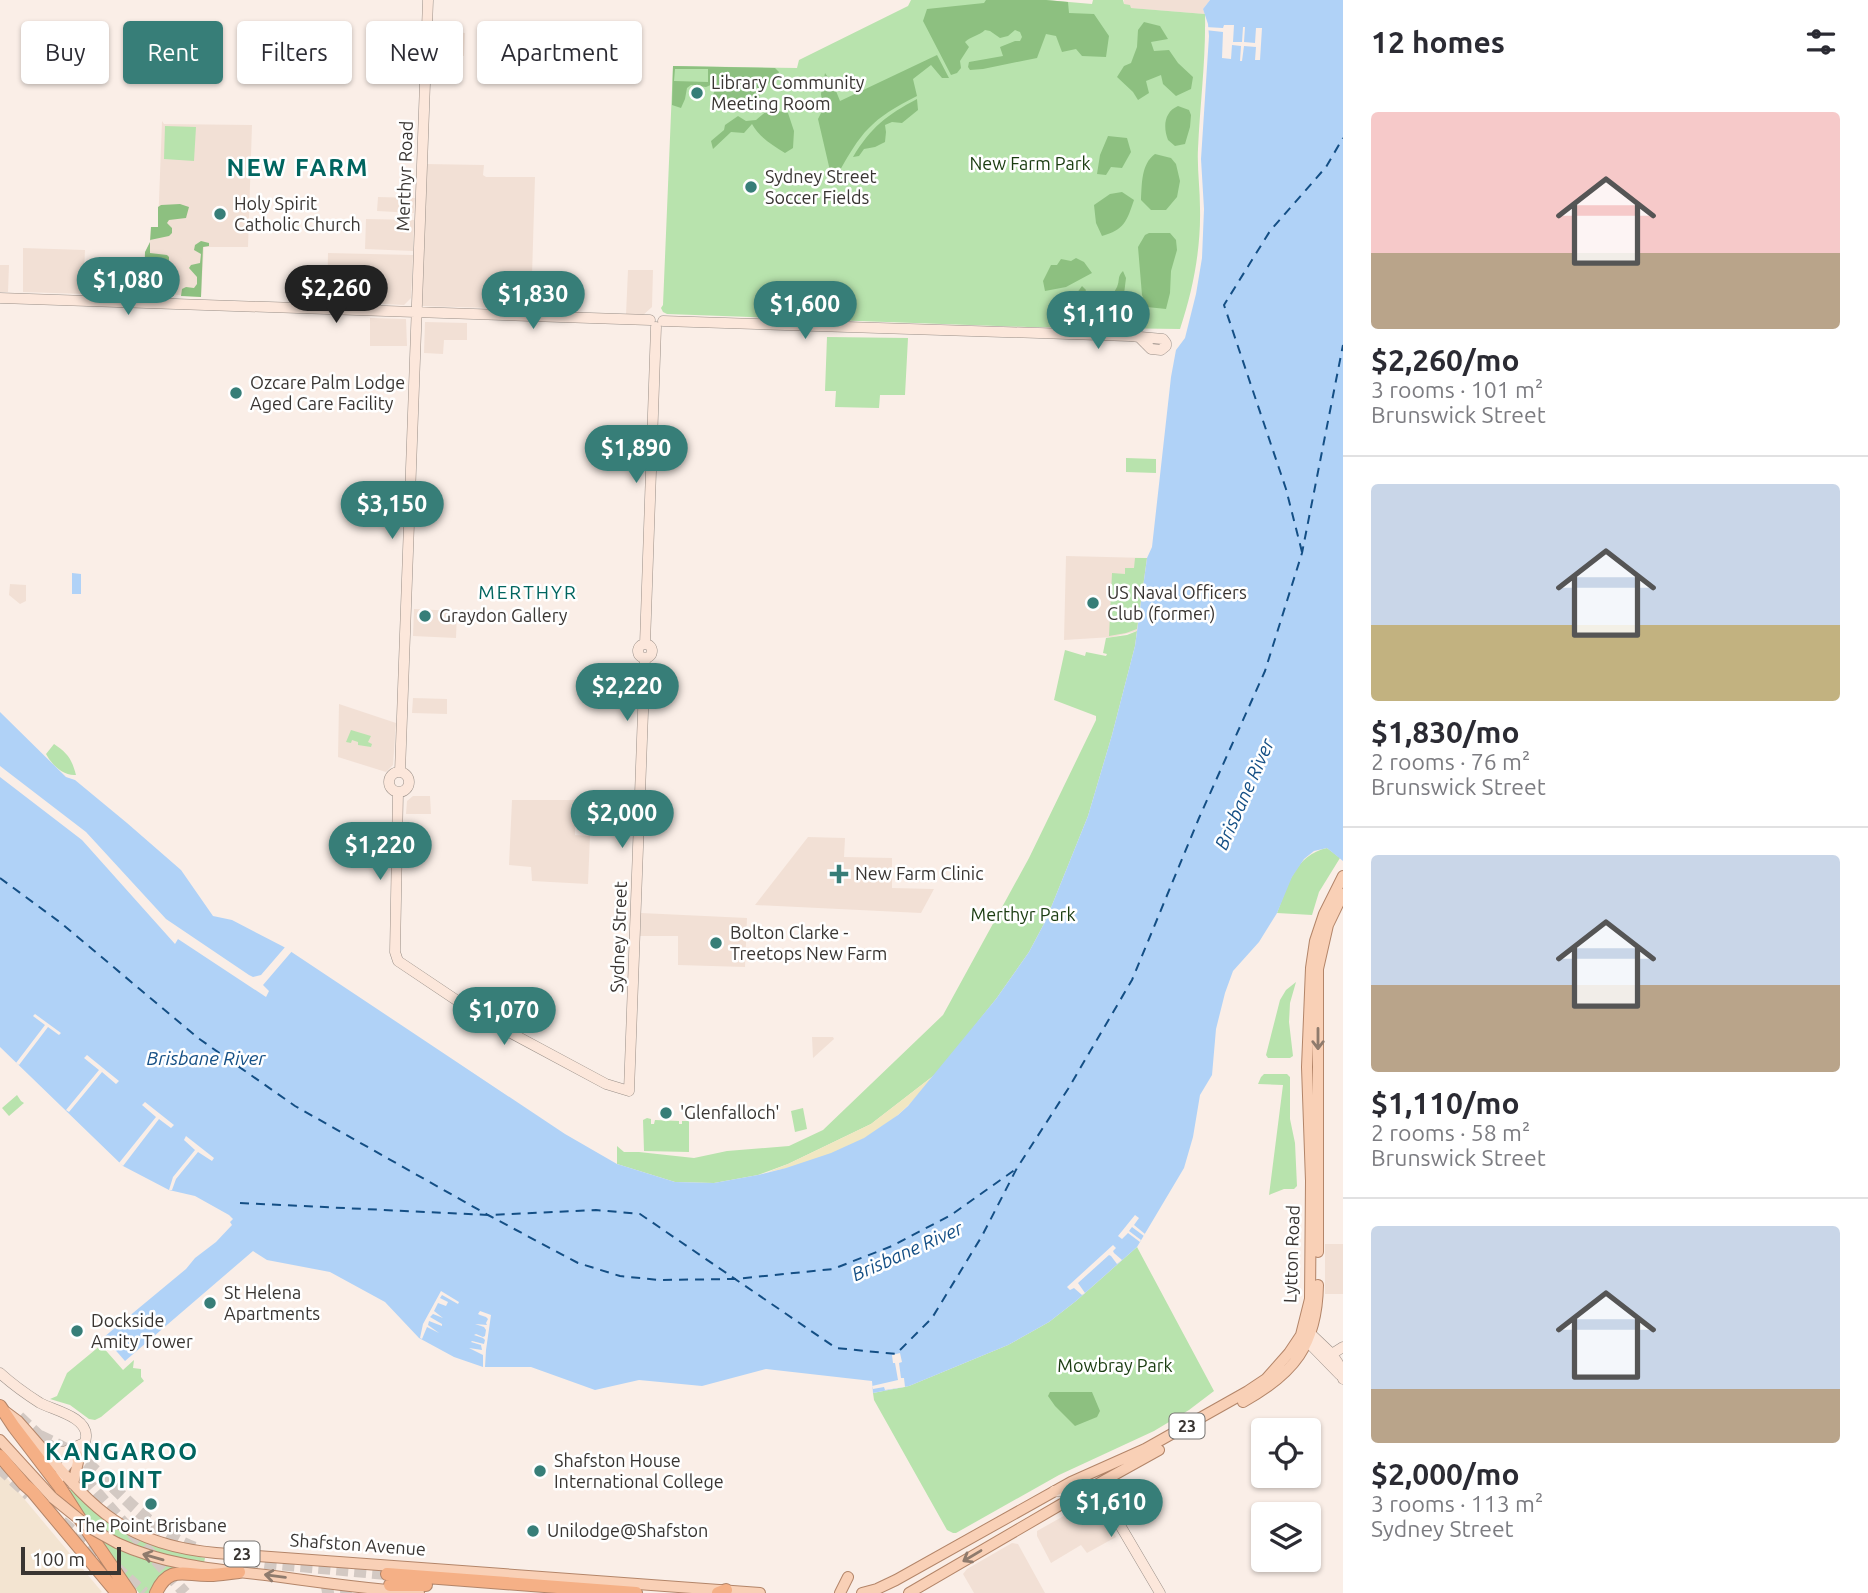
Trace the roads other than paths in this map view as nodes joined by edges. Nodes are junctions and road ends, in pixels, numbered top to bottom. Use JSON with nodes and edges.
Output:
{"nodes":[{"id":1,"x":428,"y":0,"type":"edge"},
{"id":2,"x":0,"y":298,"type":"edge"},
{"id":3,"x":416,"y":312,"type":"junction"},
{"id":4,"x":656,"y":322,"type":"junction"},
{"id":5,"x":1140,"y":338,"type":"dead end"},
{"id":6,"x":1343,"y":876,"type":"edge"},
{"id":7,"x":1343,"y":894,"type":"edge"},
{"id":8,"x":398,"y":961,"type":"joint"},
{"id":9,"x":1306,"y":1337,"type":"junction"},
{"id":10,"x":1343,"y":1347,"type":"edge"},
{"id":11,"x":1332,"y":1354,"type":"junction"},
{"id":12,"x":0,"y":1374,"type":"edge"},
{"id":13,"x":1342,"y":1377,"type":"edge"},
{"id":14,"x":3,"y":1409,"type":"edge"},
{"id":15,"x":0,"y":1440,"type":"edge"},
{"id":16,"x":84,"y":1443,"type":"junction"},
{"id":17,"x":0,"y":1450,"type":"edge"},
{"id":18,"x":45,"y":1450,"type":"junction"},
{"id":19,"x":77,"y":1455,"type":"junction"},
{"id":20,"x":0,"y":1456,"type":"edge"},
{"id":21,"x":62,"y":1471,"type":"junction"},
{"id":22,"x":73,"y":1484,"type":"junction"},
{"id":23,"x":1089,"y":1488,"type":"junction"},
{"id":24,"x":32,"y":1491,"type":"junction"},
{"id":25,"x":1054,"y":1491,"type":"junction"},
{"id":26,"x":56,"y":1492,"type":"junction"},
{"id":27,"x":239,"y":1572,"type":"junction"},
{"id":28,"x":848,"y":1577,"type":"dead end"},
{"id":29,"x":722,"y":1592,"type":"edge"},
{"id":30,"x":117,"y":1593,"type":"edge"},
{"id":31,"x":130,"y":1593,"type":"edge"},
{"id":32,"x":156,"y":1593,"type":"edge"},
{"id":33,"x":419,"y":1593,"type":"edge"},
{"id":34,"x":535,"y":1593,"type":"edge"},
{"id":35,"x":636,"y":1593,"type":"edge"},
{"id":36,"x":760,"y":1593,"type":"edge"},
{"id":37,"x":840,"y":1593,"type":"edge"},
{"id":38,"x":862,"y":1593,"type":"edge"},
{"id":39,"x":909,"y":1593,"type":"edge"},
{"id":40,"x":1160,"y":1593,"type":"edge"}],
"edges":[{"from":1,"to":3,"type":"street","name":"Merthyr Road"},
{"from":2,"to":3,"type":"street"},
{"from":3,"to":4,"type":"street"},
{"from":3,"to":8,"type":"street","name":"Merthyr Road"},
{"from":4,"to":5,"type":"street"},
{"from":4,"to":8,"type":"street","name":"Sydney Street"},
{"from":6,"to":9,"type":"main road","name":"Lytton Road","number":"23"},
{"from":7,"to":9,"type":"main road","name":"Lytton Road","number":"23","one_way":true},
{"from":9,"to":11,"type":"street"},
{"from":9,"to":13,"type":"street"},
{"from":9,"to":23,"type":"main road","name":"Lytton Road","number":"23"},
{"from":9,"to":25,"type":"main road","name":"Lytton Road","number":"23"},
{"from":10,"to":11,"type":"street"},
{"from":11,"to":13,"type":"street"},
{"from":12,"to":16,"type":"street"},
{"from":14,"to":18,"type":"main road","name":"Shafston Avenue","number":"23"},
{"from":14,"to":26,"type":"highway"},
{"from":15,"to":26,"type":"main road","number":"23"},
{"from":16,"to":18,"type":"street"},
{"from":16,"to":19,"type":"street"},
{"from":17,"to":24,"type":"highway"},
{"from":18,"to":21,"type":"main road","name":"Shafston Avenue","number":"23"},
{"from":19,"to":21,"type":"street"},
{"from":19,"to":22,"type":"main road"},
{"from":20,"to":24,"type":"highway"},
{"from":21,"to":22,"type":"main road","name":"Shafston Avenue","number":"23"},
{"from":21,"to":26,"type":"street"},
{"from":22,"to":29,"type":"main road","name":"Shafston Avenue","number":"23"},
{"from":23,"to":25,"type":"street"},
{"from":23,"to":39,"type":"main road","name":"Lytton Road","number":"23","one_way":true},
{"from":23,"to":40,"type":"street"},
{"from":24,"to":30,"type":"highway"},
{"from":25,"to":38,"type":"main road","name":"Lytton Road","number":"23"},
{"from":27,"to":26,"type":"main road","number":"23","one_way":true,"bridge":true},
{"from":26,"to":31,"type":"highway"},
{"from":27,"to":32,"type":"highway"},
{"from":33,"to":27,"type":"main road","number":"23","one_way":true},
{"from":28,"to":37,"type":"main road"},
{"from":29,"to":36,"type":"main road","name":"Shafston Avenue","number":"23"},
{"from":34,"to":35,"type":"highway"}]}
